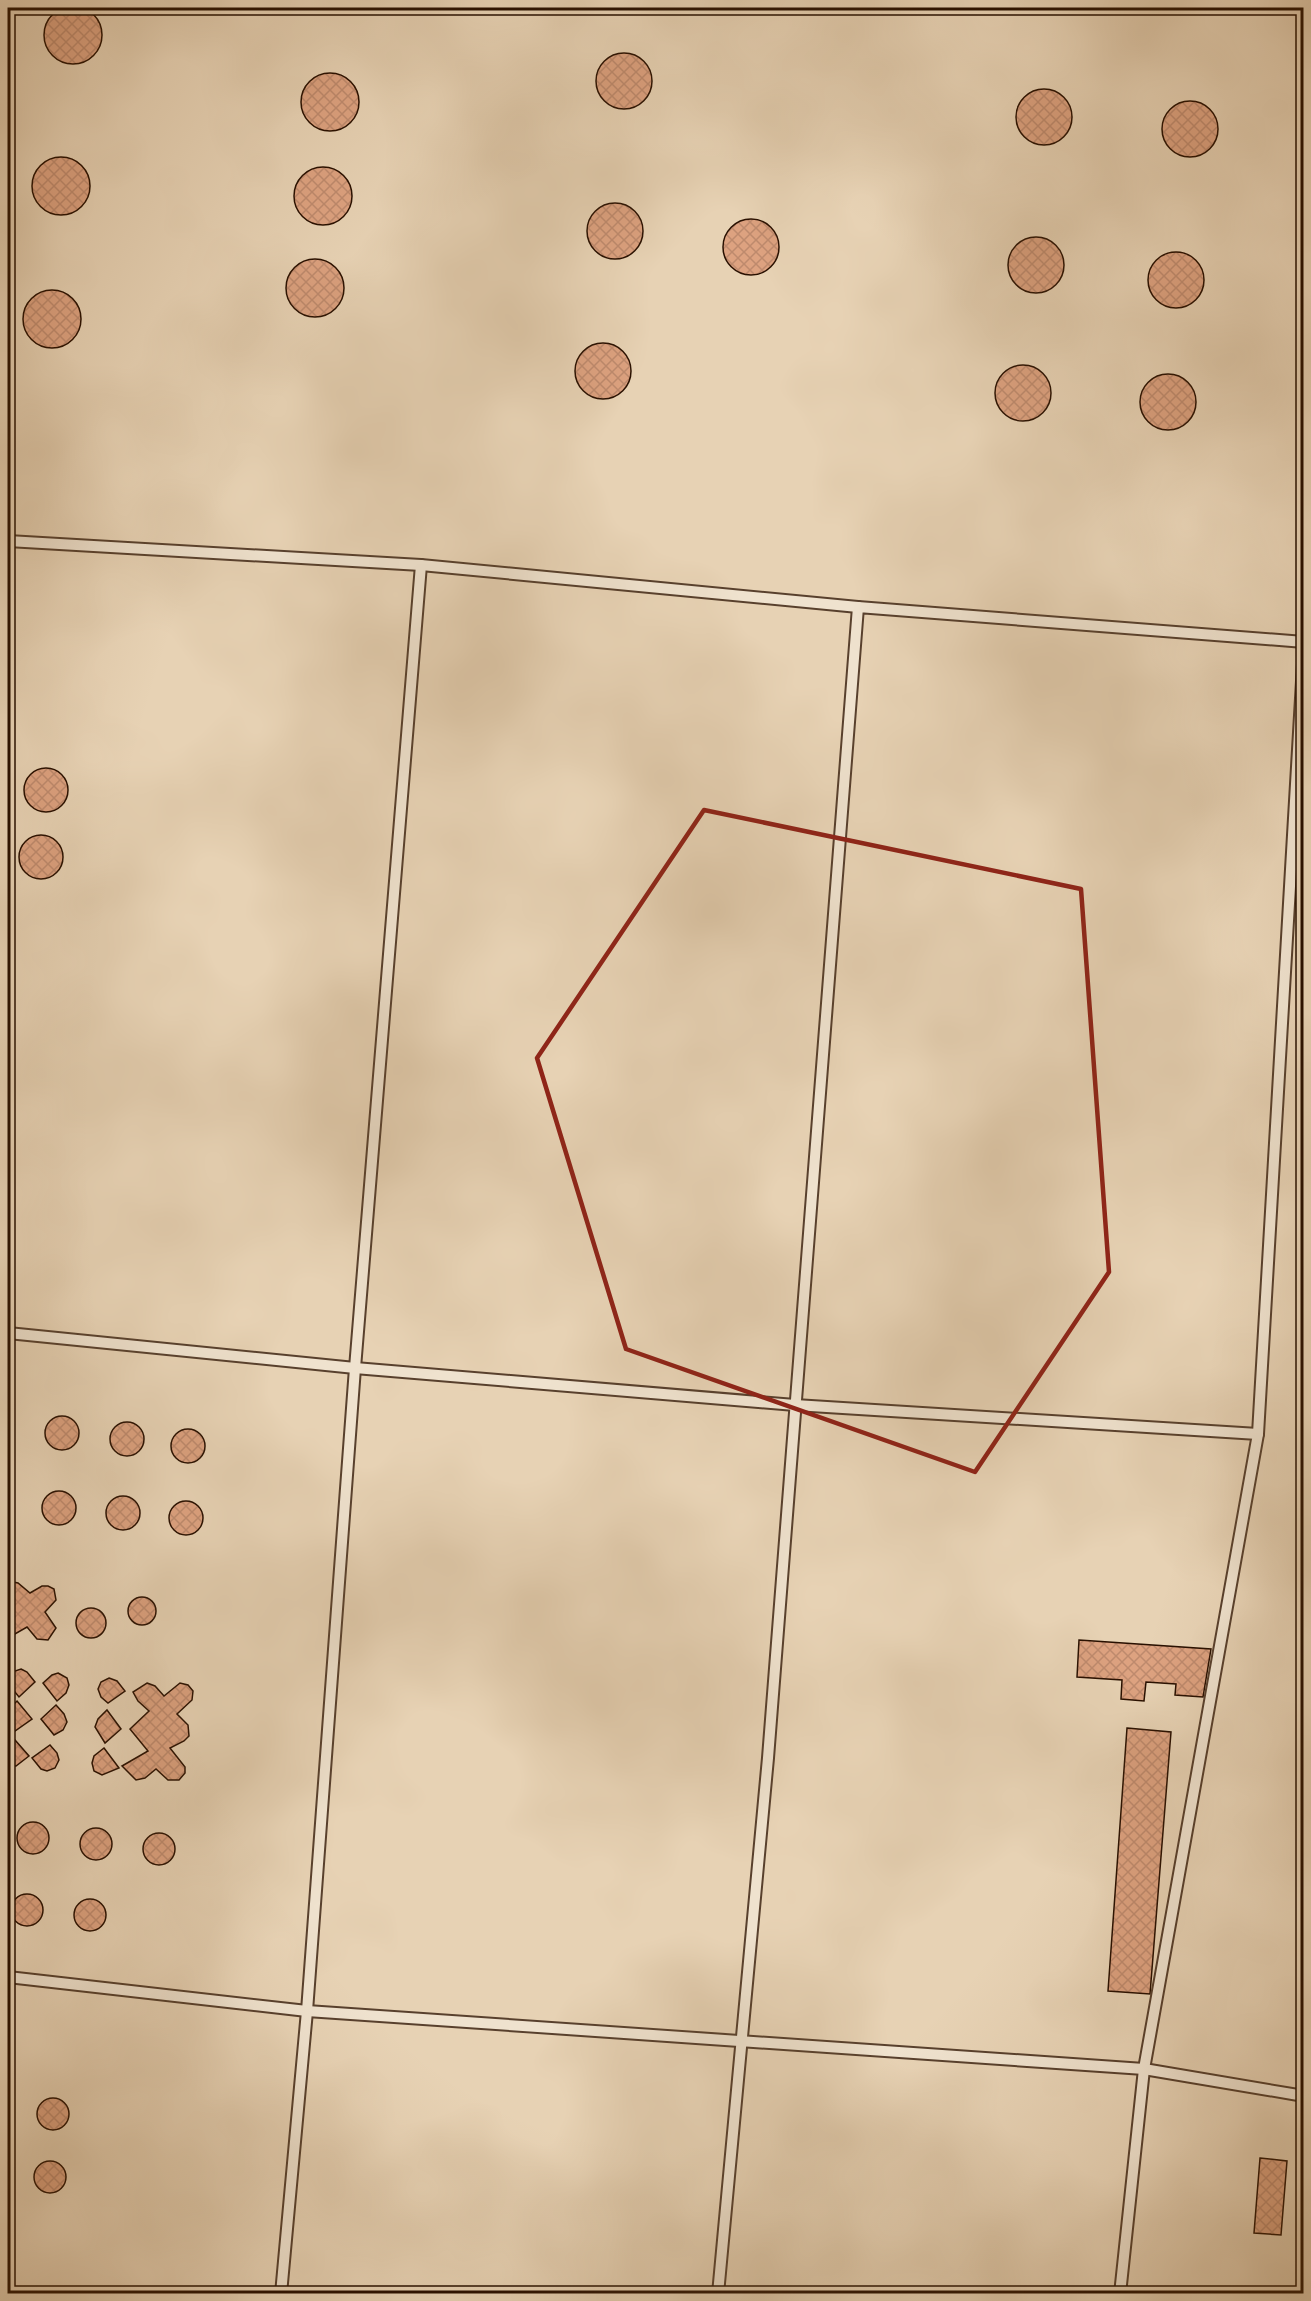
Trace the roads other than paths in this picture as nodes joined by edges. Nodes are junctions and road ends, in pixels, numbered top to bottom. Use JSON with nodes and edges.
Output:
{"nodes":[{"id":1,"x":8,"y":541,"type":"edge"},
{"id":2,"x":421,"y":565,"type":"junction"},
{"id":3,"x":858,"y":607,"type":"junction"},
{"id":4,"x":1304,"y":642,"type":"edge"},
{"id":5,"x":1304,"y":647,"type":"edge"},
{"id":6,"x":8,"y":1333,"type":"edge"},
{"id":7,"x":354,"y":1368,"type":"junction"},
{"id":8,"x":795,"y":1405,"type":"junction"},
{"id":9,"x":1258,"y":1434,"type":"junction"},
{"id":10,"x":8,"y":1977,"type":"edge"},
{"id":11,"x":307,"y":2011,"type":"junction"},
{"id":12,"x":740,"y":2040,"type":"junction"},
{"id":13,"x":1144,"y":2069,"type":"junction"},
{"id":14,"x":1304,"y":2096,"type":"edge"},
{"id":15,"x":281,"y":2294,"type":"edge"},
{"id":16,"x":718,"y":2294,"type":"edge"},
{"id":17,"x":1120,"y":2294,"type":"edge"}],
"edges":[{"from":1,"to":2,"type":"lane"},
{"from":2,"to":3,"type":"lane"},
{"from":2,"to":7,"type":"lane"},
{"from":3,"to":4,"type":"lane"},
{"from":3,"to":8,"type":"lane"},
{"from":5,"to":9,"type":"lane"},
{"from":6,"to":7,"type":"lane"},
{"from":7,"to":8,"type":"lane"},
{"from":7,"to":11,"type":"lane"},
{"from":8,"to":9,"type":"lane"},
{"from":8,"to":12,"type":"lane"},
{"from":9,"to":13,"type":"lane"},
{"from":10,"to":11,"type":"lane"},
{"from":11,"to":12,"type":"lane"},
{"from":11,"to":15,"type":"lane"},
{"from":12,"to":13,"type":"lane"},
{"from":12,"to":16,"type":"lane"},
{"from":13,"to":14,"type":"lane"},
{"from":13,"to":17,"type":"lane"}]}
